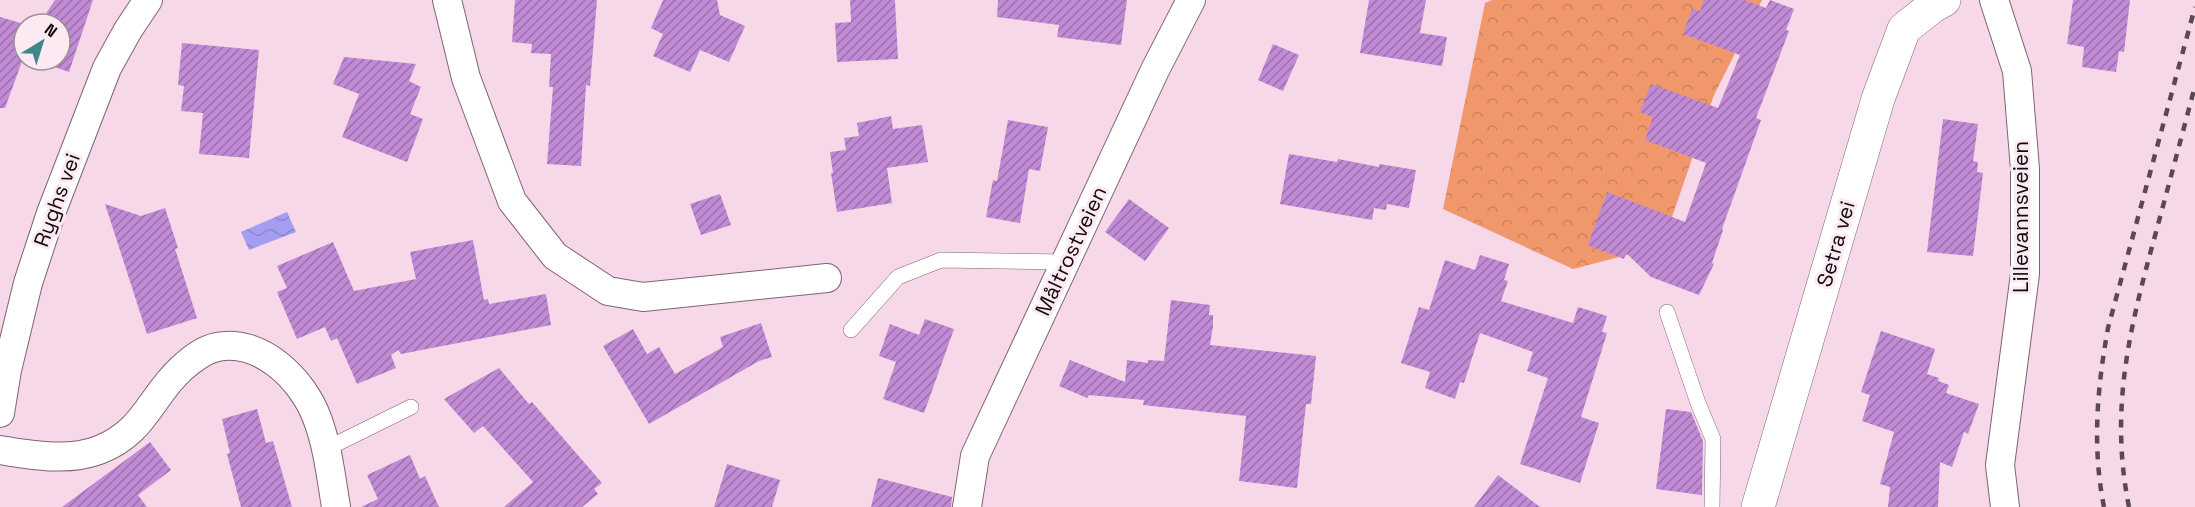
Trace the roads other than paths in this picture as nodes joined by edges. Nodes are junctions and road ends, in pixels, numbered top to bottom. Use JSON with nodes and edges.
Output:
{"nodes":[{"id":1,"x":148,"y":0,"type":"edge"},
{"id":2,"x":447,"y":0,"type":"edge"},
{"id":3,"x":1191,"y":0,"type":"edge"},
{"id":4,"x":1944,"y":0,"type":"edge"},
{"id":5,"x":1995,"y":0,"type":"edge"},
{"id":6,"x":1066,"y":262,"type":"junction"},
{"id":7,"x":827,"y":278,"type":"dead end"},
{"id":8,"x":1667,"y":312,"type":"dead end"},
{"id":9,"x":851,"y":330,"type":"dead end"},
{"id":10,"x":411,"y":406,"type":"dead end"},
{"id":11,"x":0,"y":413,"type":"edge"},
{"id":12,"x":326,"y":449,"type":"junction"},
{"id":13,"x":0,"y":450,"type":"edge"},
{"id":14,"x":336,"y":507,"type":"edge"},
{"id":15,"x":967,"y":507,"type":"edge"},
{"id":16,"x":1712,"y":507,"type":"edge"},
{"id":17,"x":1758,"y":507,"type":"edge"},
{"id":18,"x":2005,"y":507,"type":"edge"}],
"edges":[{"from":1,"to":11,"type":"street","name":"Ryghs vei"},
{"from":2,"to":7,"type":"street"},
{"from":3,"to":6,"type":"street","name":"Måltrostveien"},
{"from":4,"to":17,"type":"street","name":"Setra vei"},
{"from":5,"to":18,"type":"street","name":"Lillevannsveien"},
{"from":6,"to":9,"type":"lane"},
{"from":6,"to":15,"type":"street","name":"Måltrostveien"},
{"from":8,"to":16,"type":"lane"},
{"from":10,"to":12,"type":"lane"},
{"from":12,"to":13,"type":"street"},
{"from":12,"to":14,"type":"street"}]}
